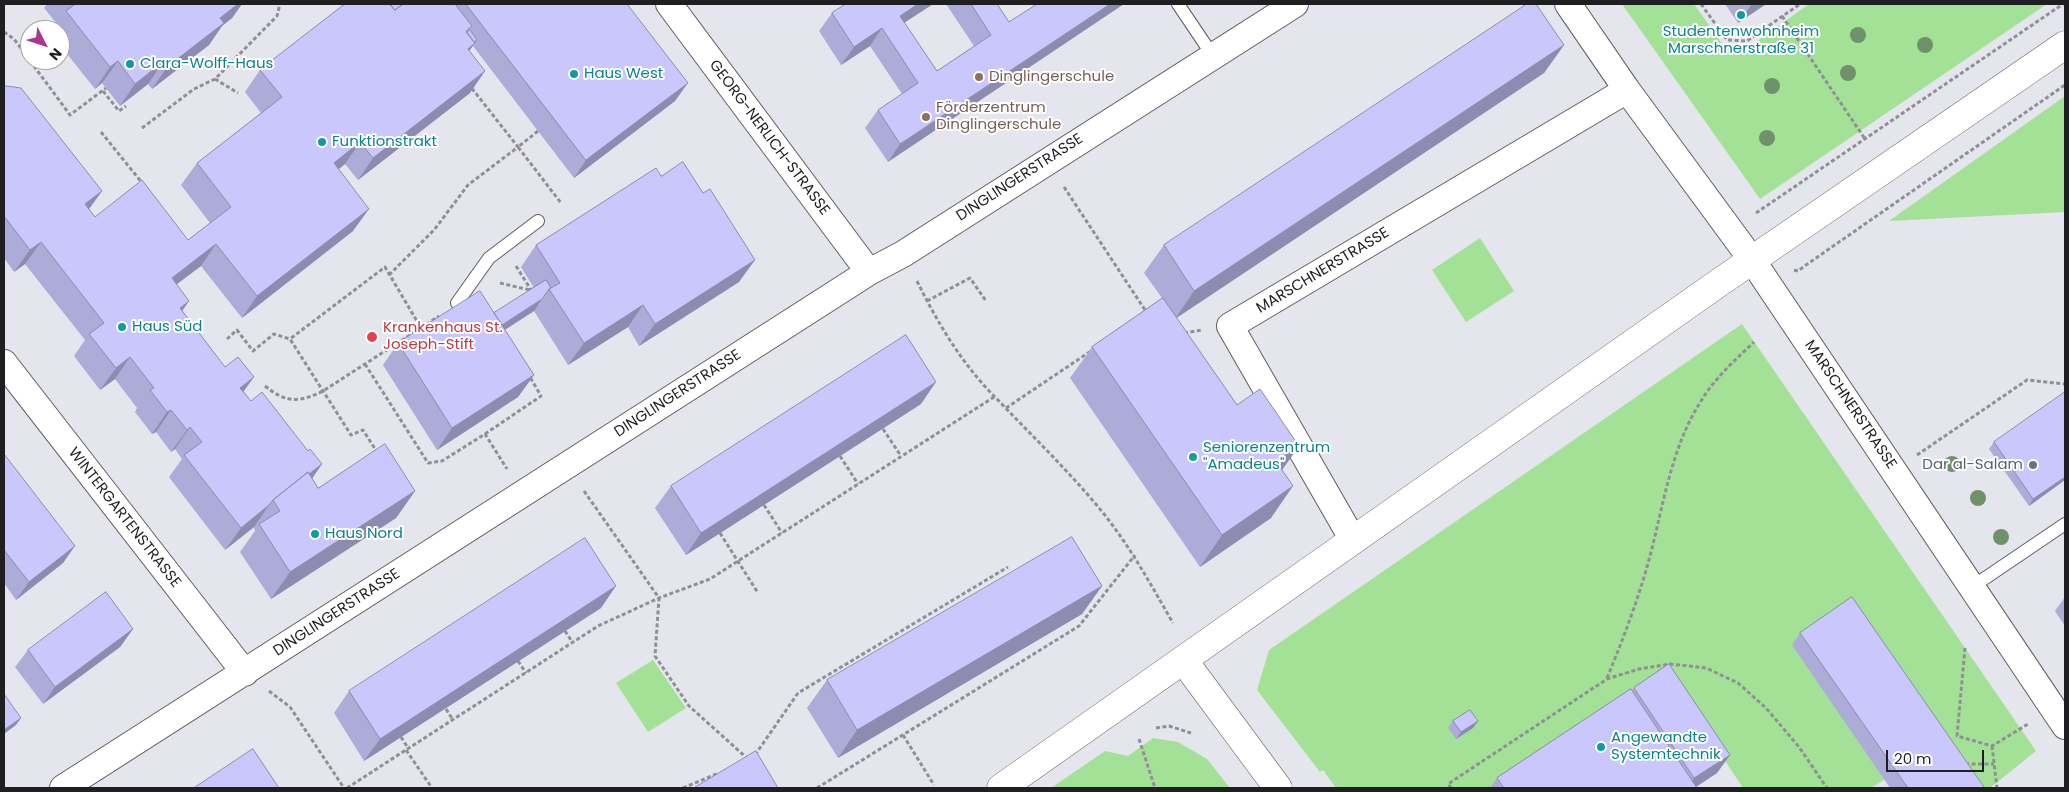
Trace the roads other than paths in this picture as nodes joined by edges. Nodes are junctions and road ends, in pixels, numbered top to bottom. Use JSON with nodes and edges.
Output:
{"nodes":[{"id":1,"x":670,"y":4,"type":"edge"},
{"id":2,"x":1178,"y":4,"type":"edge"},
{"id":3,"x":1568,"y":4,"type":"edge"},
{"id":4,"x":1288,"y":5,"type":"edge"},
{"id":5,"x":2065,"y":45,"type":"edge"},
{"id":6,"x":1213,"y":56,"type":"junction"},
{"id":7,"x":1627,"y":90,"type":"junction"},
{"id":8,"x":538,"y":221,"type":"dead end"},
{"id":9,"x":1752,"y":260,"type":"junction"},
{"id":10,"x":869,"y":272,"type":"junction"},
{"id":11,"x":458,"y":303,"type":"edge"},
{"id":12,"x":4,"y":364,"type":"edge"},
{"id":13,"x":2065,"y":524,"type":"edge"},
{"id":14,"x":1353,"y":540,"type":"junction"},
{"id":15,"x":1972,"y":587,"type":"junction"},
{"id":16,"x":1184,"y":661,"type":"junction"},
{"id":17,"x":245,"y":673,"type":"junction"},
{"id":18,"x":2059,"y":717,"type":"edge"},
{"id":19,"x":62,"y":788,"type":"edge"},
{"id":20,"x":1001,"y":788,"type":"edge"},
{"id":21,"x":1278,"y":788,"type":"edge"}],
"edges":[{"from":1,"to":10,"type":"street","name":"GEORG-NERLICH-STRASSE"},
{"from":2,"to":6,"type":"lane"},
{"from":3,"to":7,"type":"street","name":"MARSCHNERSTRASSE"},
{"from":4,"to":6,"type":"street","name":"DINGLINGERSTRASSE"},
{"from":5,"to":9,"type":"main road"},
{"from":6,"to":10,"type":"street","name":"DINGLINGERSTRASSE"},
{"from":7,"to":9,"type":"street","name":"MARSCHNERSTRASSE"},
{"from":7,"to":14,"type":"street","name":"MARSCHNERSTRASSE"},
{"from":8,"to":11,"type":"lane"},
{"from":9,"to":14,"type":"main road"},
{"from":9,"to":15,"type":"street","name":"MARSCHNERSTRASSE"},
{"from":10,"to":17,"type":"street","name":"DINGLINGERSTRASSE"},
{"from":12,"to":17,"type":"street","name":"WINTERGARTENSTRASSE"},
{"from":13,"to":15,"type":"lane"},
{"from":14,"to":16,"type":"main road"},
{"from":15,"to":18,"type":"street","name":"MARSCHNERSTRASSE"},
{"from":16,"to":20,"type":"main road"},
{"from":16,"to":21,"type":"main road"},
{"from":17,"to":19,"type":"street","name":"DINGLINGERSTRASSE"}]}
